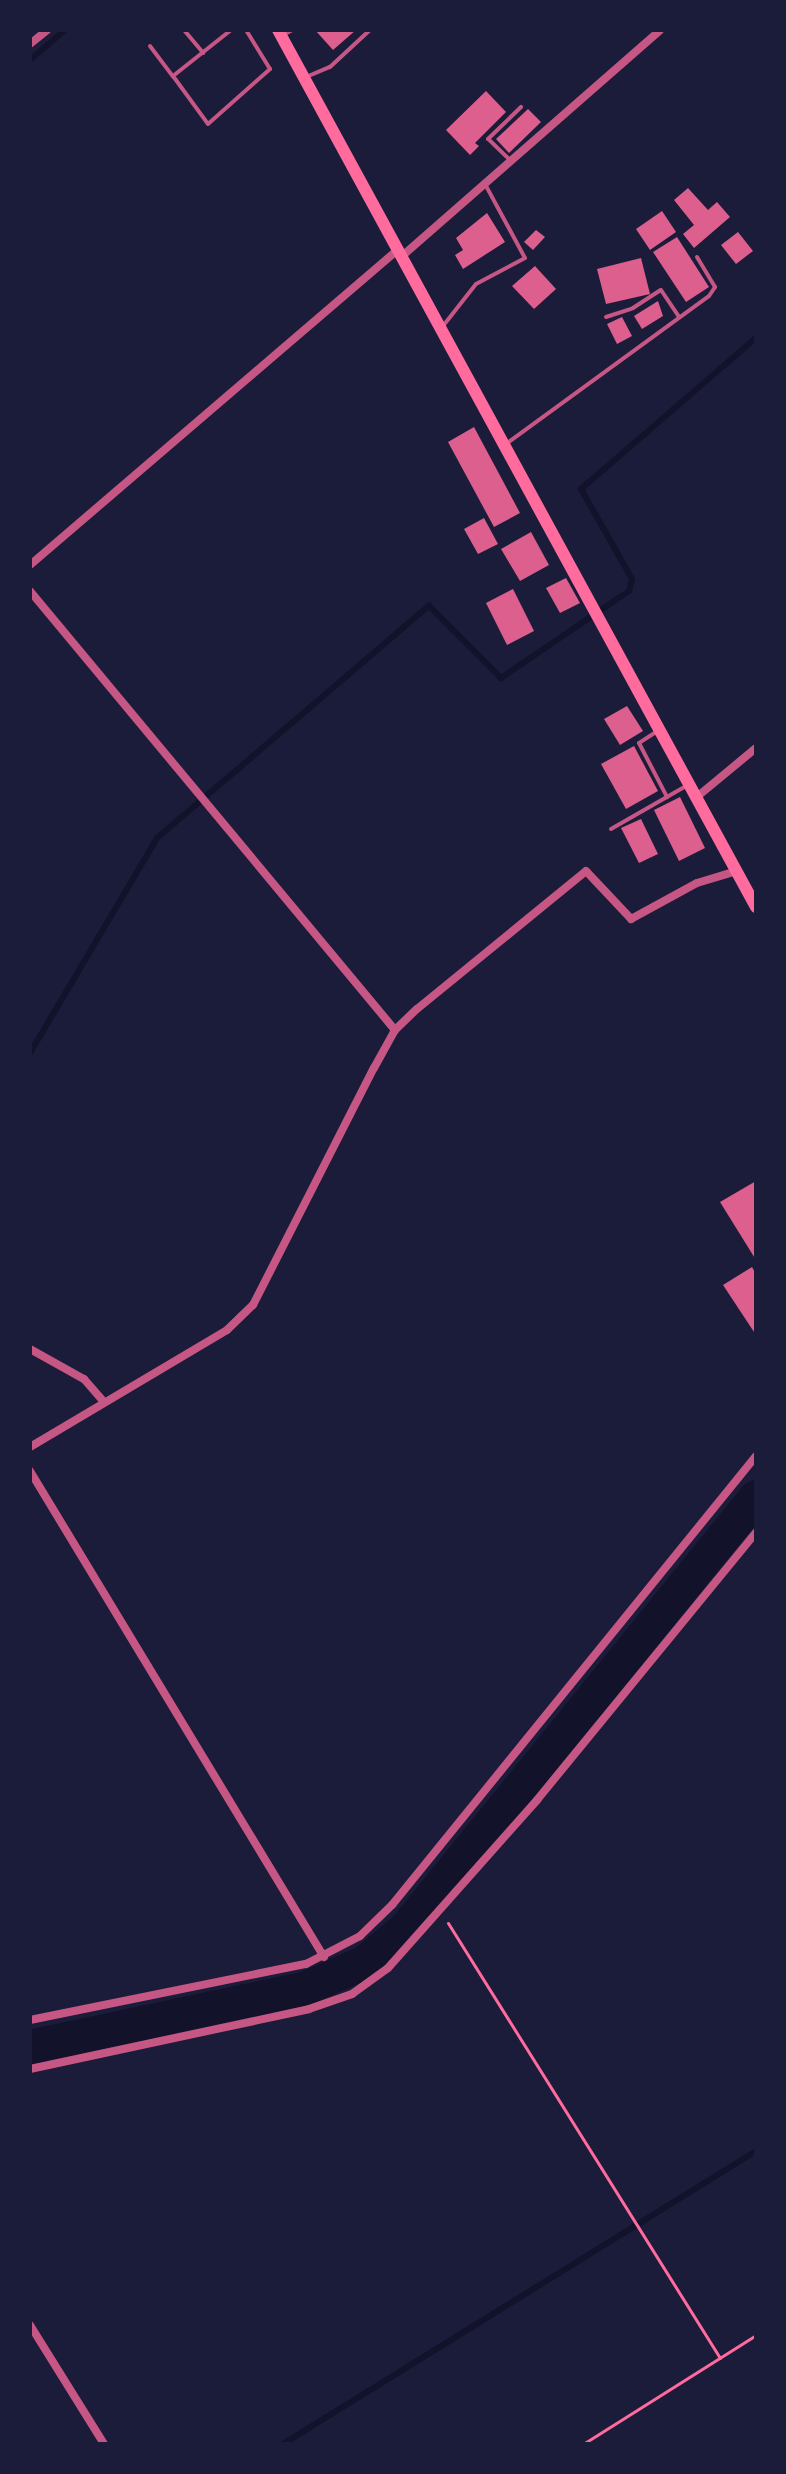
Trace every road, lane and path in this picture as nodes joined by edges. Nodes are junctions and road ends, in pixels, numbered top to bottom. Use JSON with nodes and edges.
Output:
{"nodes":[{"id":1,"x":47,"y":30,"type":"edge"},
{"id":2,"x":184,"y":30,"type":"edge"},
{"id":3,"x":231,"y":30,"type":"edge"},
{"id":4,"x":246,"y":30,"type":"edge"},
{"id":5,"x":370,"y":30,"type":"edge"},
{"id":6,"x":660,"y":30,"type":"edge"},
{"id":7,"x":284,"y":32,"type":"edge"},
{"id":8,"x":30,"y":44,"type":"edge"},
{"id":9,"x":150,"y":46,"type":"dead end"},
{"id":10,"x":203,"y":53,"type":"junction"},
{"id":11,"x":173,"y":76,"type":"junction"},
{"id":12,"x":304,"y":78,"type":"junction"},
{"id":13,"x":521,"y":107,"type":"dead end"},
{"id":14,"x":510,"y":161,"type":"junction"},
{"id":15,"x":484,"y":184,"type":"junction"},
{"id":16,"x":399,"y":254,"type":"junction"},
{"id":17,"x":697,"y":257,"type":"dead end"},
{"id":18,"x":606,"y":317,"type":"dead end"},
{"id":19,"x":679,"y":317,"type":"junction"},
{"id":20,"x":442,"y":328,"type":"junction"},
{"id":21,"x":506,"y":444,"type":"junction"},
{"id":22,"x":30,"y":565,"type":"edge"},
{"id":23,"x":30,"y":591,"type":"edge"},
{"id":24,"x":662,"y":728,"type":"junction"},
{"id":25,"x":756,"y":748,"type":"edge"},
{"id":26,"x":691,"y":783,"type":"junction"},
{"id":27,"x":698,"y":796,"type":"junction"},
{"id":28,"x":667,"y":797,"type":"junction"},
{"id":29,"x":611,"y":829,"type":"dead end"},
{"id":30,"x":737,"y":871,"type":"junction"},
{"id":31,"x":756,"y":907,"type":"edge"},
{"id":32,"x":395,"y":1030,"type":"junction"},
{"id":33,"x":30,"y":1349,"type":"edge"},
{"id":34,"x":102,"y":1400,"type":"junction"},
{"id":35,"x":30,"y":1447,"type":"edge"},
{"id":36,"x":756,"y":1456,"type":"edge"},
{"id":37,"x":30,"y":1471,"type":"edge"},
{"id":38,"x":756,"y":1532,"type":"edge"},
{"id":39,"x":442,"y":1913,"type":"junction"},
{"id":40,"x":324,"y":1957,"type":"junction"},
{"id":41,"x":30,"y":2020,"type":"edge"},
{"id":42,"x":30,"y":2069,"type":"edge"},
{"id":43,"x":30,"y":2325,"type":"edge"},
{"id":44,"x":756,"y":2335,"type":"edge"},
{"id":45,"x":720,"y":2358,"type":"junction"},
{"id":46,"x":104,"y":2444,"type":"edge"},
{"id":47,"x":583,"y":2444,"type":"edge"}],
"edges":[{"from":1,"to":8,"type":"street"},
{"from":2,"to":10,"type":"lane"},
{"from":3,"to":10,"type":"lane"},
{"from":4,"to":11,"type":"lane"},
{"from":5,"to":12,"type":"lane"},
{"from":6,"to":14,"type":"street"},
{"from":7,"to":12,"type":"main road"},
{"from":9,"to":11,"type":"lane"},
{"from":10,"to":11,"type":"lane"},
{"from":12,"to":16,"type":"main road"},
{"from":13,"to":14,"type":"lane"},
{"from":14,"to":15,"type":"street"},
{"from":15,"to":16,"type":"street"},
{"from":15,"to":20,"type":"lane"},
{"from":16,"to":20,"type":"main road"},
{"from":16,"to":22,"type":"street"},
{"from":17,"to":19,"type":"lane"},
{"from":18,"to":19,"type":"lane"},
{"from":19,"to":21,"type":"lane"},
{"from":20,"to":21,"type":"main road"},
{"from":21,"to":24,"type":"main road"},
{"from":23,"to":32,"type":"street"},
{"from":24,"to":26,"type":"main road"},
{"from":24,"to":28,"type":"lane"},
{"from":25,"to":27,"type":"street"},
{"from":26,"to":27,"type":"main road"},
{"from":26,"to":28,"type":"lane"},
{"from":27,"to":30,"type":"main road"},
{"from":28,"to":29,"type":"lane"},
{"from":30,"to":31,"type":"main road"},
{"from":30,"to":32,"type":"street"},
{"from":32,"to":34,"type":"street"},
{"from":33,"to":34,"type":"street"},
{"from":34,"to":35,"type":"street"},
{"from":36,"to":40,"type":"street"},
{"from":37,"to":40,"type":"street"},
{"from":38,"to":39,"type":"street"},
{"from":39,"to":42,"type":"street"},
{"from":39,"to":45,"type":"path"},
{"from":40,"to":41,"type":"street"},
{"from":43,"to":46,"type":"street"},
{"from":44,"to":45,"type":"path"},
{"from":45,"to":47,"type":"path"}]}
